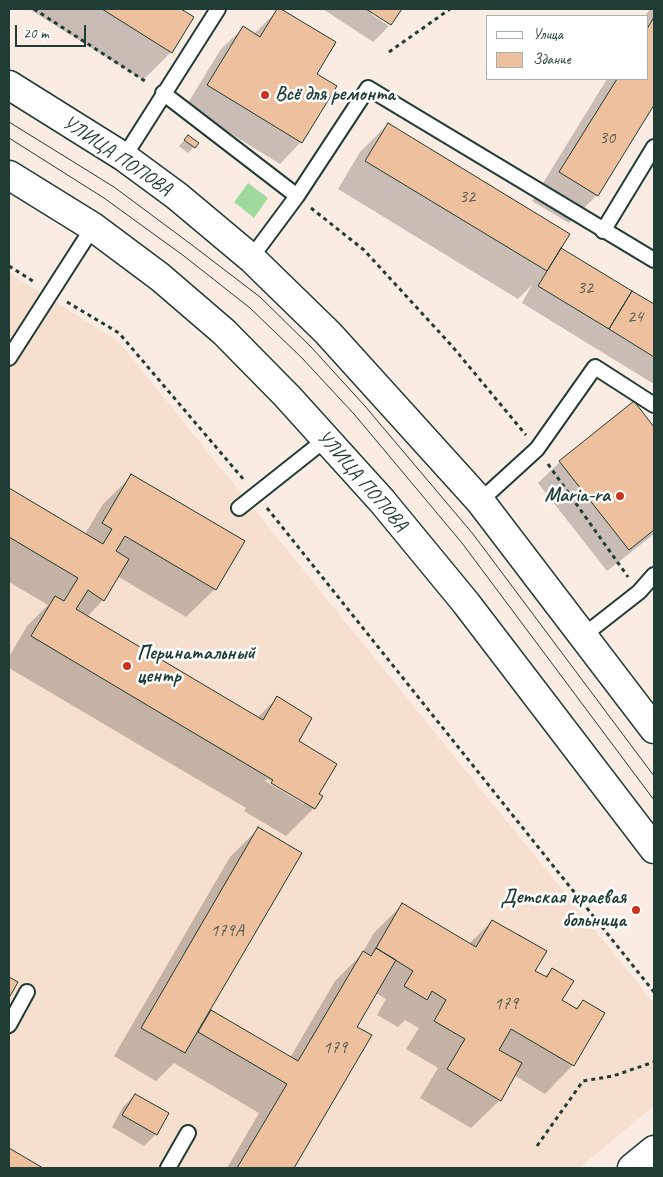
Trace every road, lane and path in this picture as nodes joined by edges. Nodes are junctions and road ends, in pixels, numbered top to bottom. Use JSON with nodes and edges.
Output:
{"nodes":[{"id":1,"x":34,"y":9,"type":"edge"},
{"id":2,"x":218,"y":9,"type":"edge"},
{"id":3,"x":450,"y":9,"type":"edge"},
{"id":4,"x":389,"y":52,"type":"dead end"},
{"id":5,"x":9,"y":84,"type":"edge"},
{"id":6,"x":163,"y":93,"type":"junction"},
{"id":7,"x":654,"y":147,"type":"edge"},
{"id":8,"x":124,"y":157,"type":"junction"},
{"id":9,"x":9,"y":175,"type":"edge"},
{"id":10,"x":297,"y":196,"type":"junction"},
{"id":11,"x":93,"y":227,"type":"junction"},
{"id":12,"x":603,"y":231,"type":"junction"},
{"id":13,"x":251,"y":258,"type":"junction"},
{"id":14,"x":654,"y":260,"type":"edge"},
{"id":15,"x":9,"y":266,"type":"edge"},
{"id":16,"x":51,"y":292,"type":"junction"},
{"id":17,"x":9,"y":358,"type":"edge"},
{"id":18,"x":654,"y":405,"type":"edge"},
{"id":19,"x":326,"y":439,"type":"junction"},
{"id":20,"x":537,"y":449,"type":"junction"},
{"id":21,"x":256,"y":495,"type":"junction"},
{"id":22,"x":480,"y":501,"type":"junction"},
{"id":23,"x":239,"y":508,"type":"dead end"},
{"id":24,"x":654,"y":575,"type":"edge"},
{"id":25,"x":639,"y":592,"type":"junction"},
{"id":26,"x":584,"y":635,"type":"junction"},
{"id":27,"x":654,"y":729,"type":"edge"},
{"id":28,"x":654,"y":849,"type":"edge"},
{"id":29,"x":27,"y":992,"type":"dead end"},
{"id":30,"x":654,"y":992,"type":"edge"},
{"id":31,"x":9,"y":1025,"type":"edge"},
{"id":32,"x":654,"y":1062,"type":"edge"},
{"id":33,"x":188,"y":1133,"type":"dead end"},
{"id":34,"x":537,"y":1146,"type":"dead end"},
{"id":35,"x":654,"y":1150,"type":"edge"},
{"id":36,"x":168,"y":1168,"type":"edge"},
{"id":37,"x":632,"y":1168,"type":"edge"}],
"edges":[{"from":1,"to":6,"type":"path"},
{"from":2,"to":6,"type":"lane"},
{"from":3,"to":4,"type":"path"},
{"from":5,"to":8,"type":"main road","name":"УЛИЦА ПОПОВА"},
{"from":6,"to":8,"type":"lane"},
{"from":6,"to":10,"type":"lane"},
{"from":7,"to":12,"type":"lane"},
{"from":8,"to":13,"type":"main road","name":"УЛИЦА ПОПОВА"},
{"from":9,"to":11,"type":"main road","name":"УЛИЦА ПОПОВА"},
{"from":10,"to":12,"type":"lane"},
{"from":10,"to":13,"type":"lane"},
{"from":10,"to":20,"type":"path"},
{"from":11,"to":16,"type":"lane"},
{"from":11,"to":19,"type":"main road","name":"УЛИЦА ПОПОВА"},
{"from":12,"to":14,"type":"lane"},
{"from":13,"to":22,"type":"main road","name":"УЛИЦА ПОПОВА"},
{"from":15,"to":16,"type":"path"},
{"from":16,"to":17,"type":"lane"},
{"from":16,"to":21,"type":"path"},
{"from":18,"to":20,"type":"lane"},
{"from":19,"to":21,"type":"lane"},
{"from":19,"to":28,"type":"main road","name":"УЛИЦА ПОПОВА"},
{"from":20,"to":22,"type":"lane"},
{"from":20,"to":25,"type":"path"},
{"from":21,"to":23,"type":"lane"},
{"from":21,"to":30,"type":"path"},
{"from":22,"to":26,"type":"main road","name":"УЛИЦА ПОПОВА"},
{"from":24,"to":25,"type":"lane"},
{"from":25,"to":26,"type":"lane"},
{"from":26,"to":27,"type":"main road","name":"УЛИЦА ПОПОВА"},
{"from":29,"to":31,"type":"lane"},
{"from":32,"to":34,"type":"path"},
{"from":33,"to":36,"type":"lane"},
{"from":35,"to":37,"type":"main road"}]}
